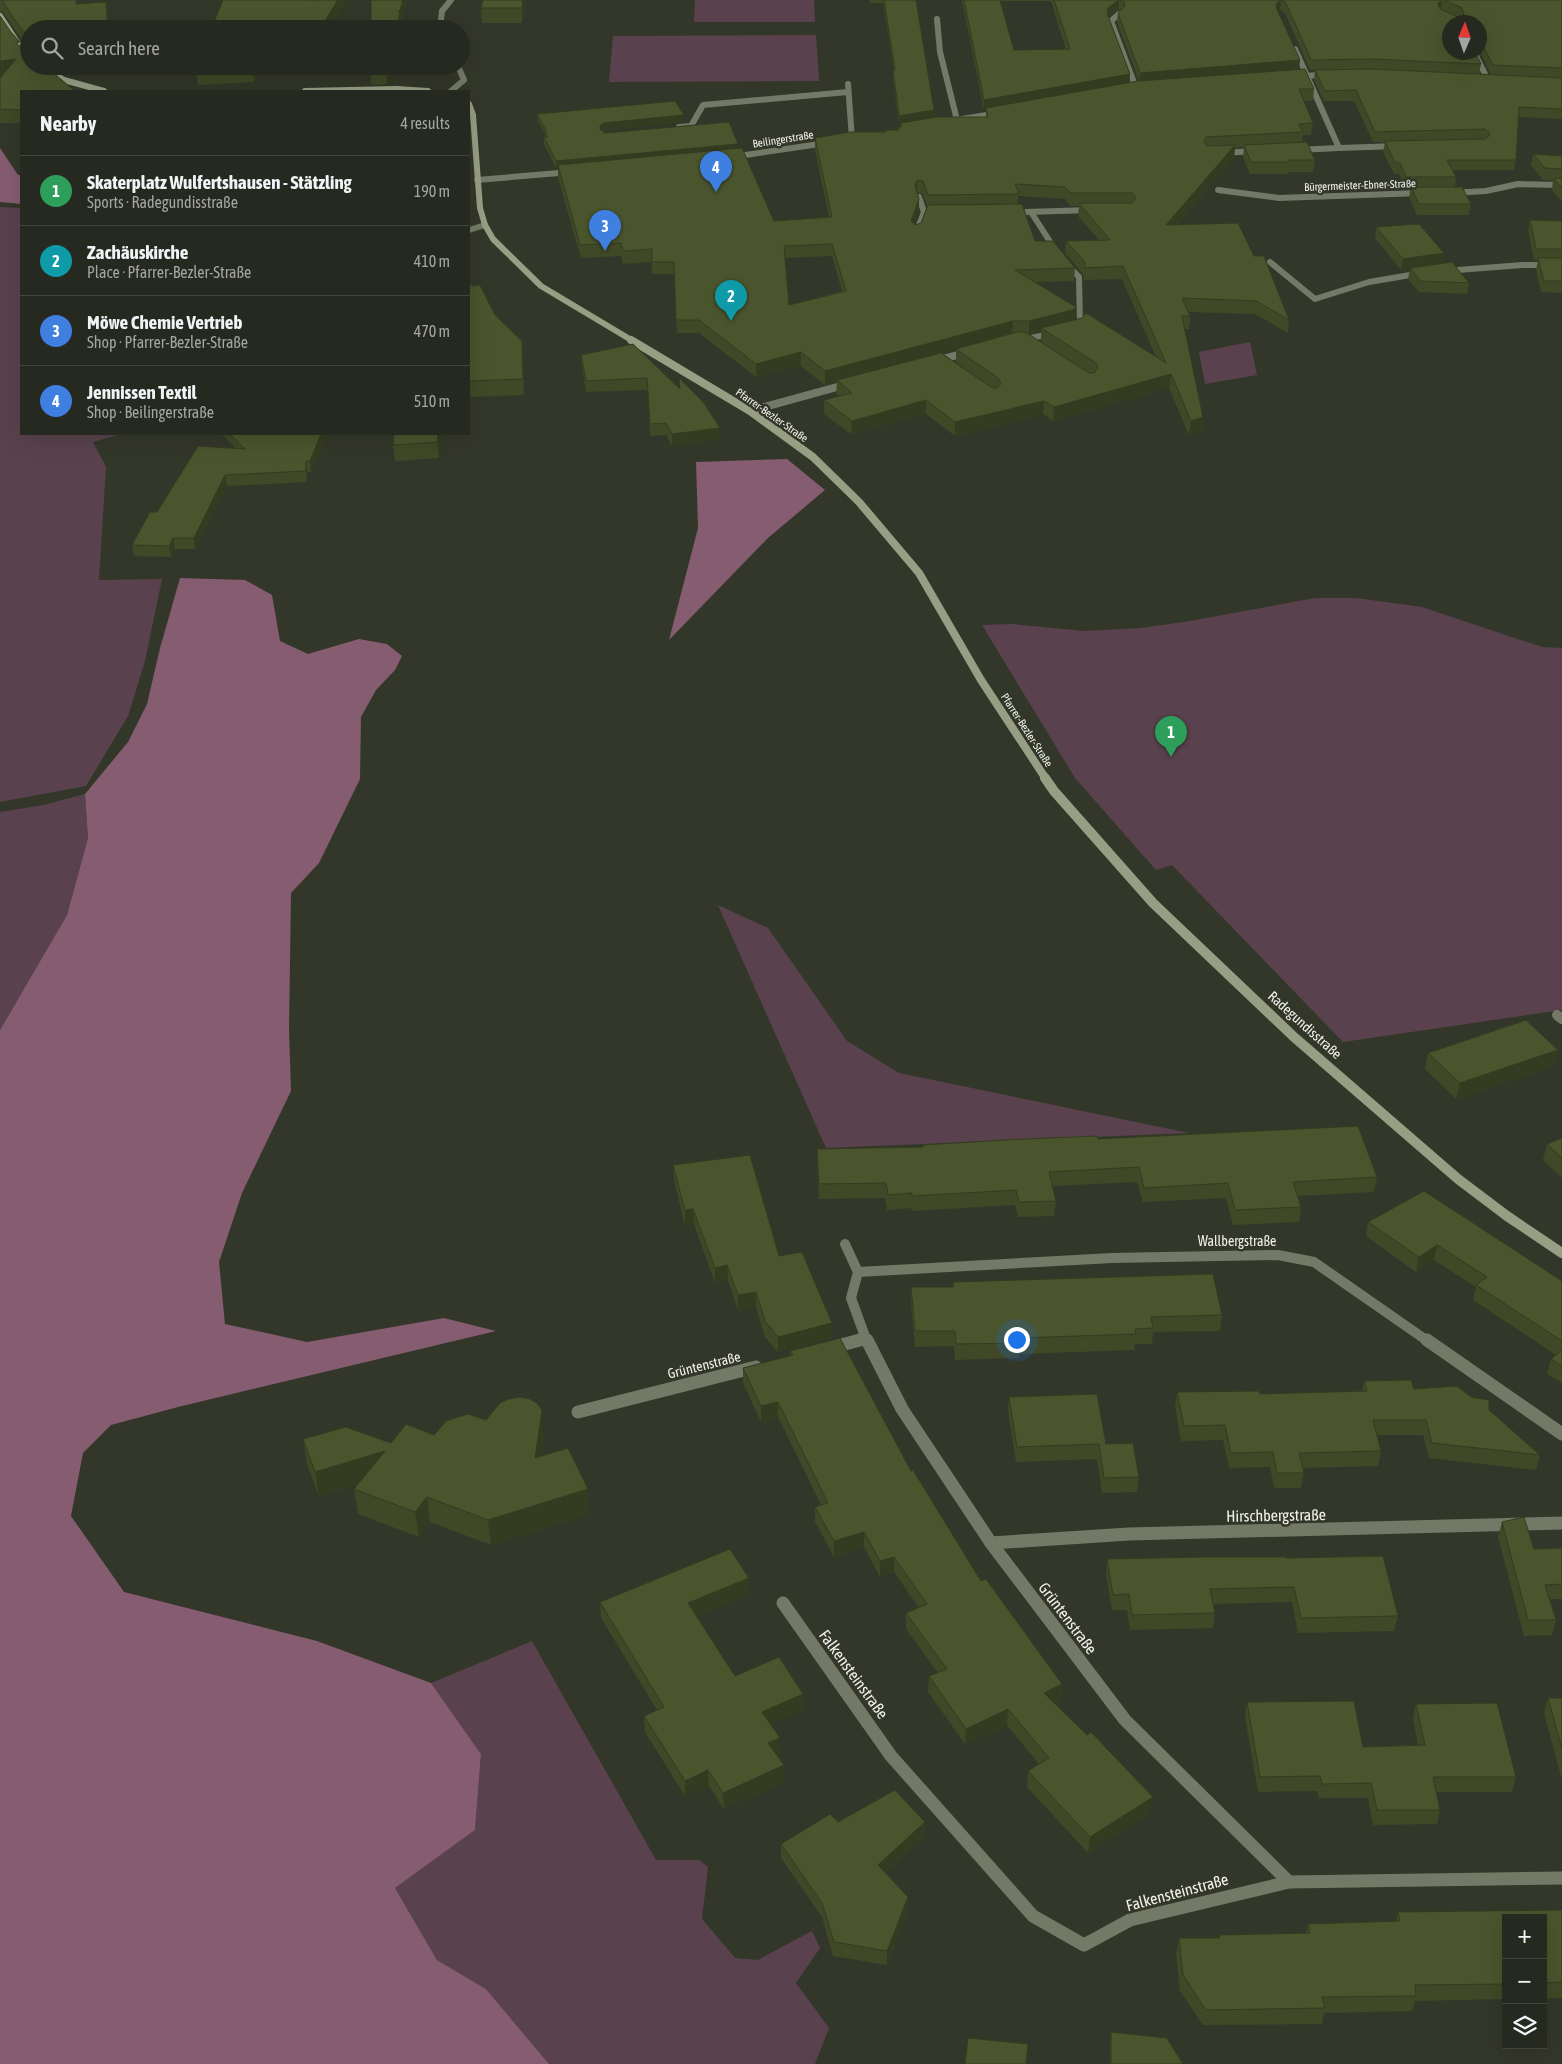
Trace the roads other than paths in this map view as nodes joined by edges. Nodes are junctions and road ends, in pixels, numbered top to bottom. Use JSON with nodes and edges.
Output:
{"nodes":[{"id":1,"x":451,"y":0,"type":"edge"},
{"id":2,"x":1119,"y":14,"type":"edge"},
{"id":3,"x":0,"y":16,"type":"edge"},
{"id":4,"x":937,"y":19,"type":"dead end"},
{"id":5,"x":441,"y":20,"type":"edge"},
{"id":6,"x":1291,"y":42,"type":"edge"},
{"id":7,"x":20,"y":45,"type":"edge"},
{"id":8,"x":1478,"y":60,"type":"edge"},
{"id":9,"x":56,"y":75,"type":"edge"},
{"id":10,"x":462,"y":75,"type":"edge"},
{"id":11,"x":1306,"y":75,"type":"junction"},
{"id":12,"x":1334,"y":75,"type":"edge"},
{"id":13,"x":1287,"y":76,"type":"edge"},
{"id":14,"x":1478,"y":77,"type":"edge"},
{"id":15,"x":1487,"y":78,"type":"junction"},
{"id":16,"x":1497,"y":78,"type":"edge"},
{"id":17,"x":848,"y":84,"type":"dead end"},
{"id":18,"x":1136,"y":88,"type":"junction"},
{"id":19,"x":1145,"y":88,"type":"edge"},
{"id":20,"x":100,"y":90,"type":"edge"},
{"id":21,"x":350,"y":90,"type":"edge"},
{"id":22,"x":412,"y":90,"type":"edge"},
{"id":23,"x":452,"y":90,"type":"edge"},
{"id":24,"x":1127,"y":90,"type":"edge"},
{"id":25,"x":848,"y":92,"type":"junction"},
{"id":26,"x":470,"y":107,"type":"edge"},
{"id":27,"x":1006,"y":111,"type":"edge"},
{"id":28,"x":957,"y":120,"type":"junction"},
{"id":29,"x":947,"y":122,"type":"edge"},
{"id":30,"x":672,"y":128,"type":"edge"},
{"id":31,"x":862,"y":137,"type":"edge"},
{"id":32,"x":852,"y":139,"type":"junction"},
{"id":33,"x":843,"y":140,"type":"edge"},
{"id":34,"x":833,"y":142,"type":"edge"},
{"id":35,"x":1406,"y":146,"type":"edge"},
{"id":36,"x":1339,"y":148,"type":"junction"},
{"id":37,"x":1292,"y":150,"type":"edge"},
{"id":38,"x":1264,"y":151,"type":"edge"},
{"id":39,"x":1218,"y":153,"type":"edge"},
{"id":40,"x":721,"y":158,"type":"edge"},
{"id":41,"x":578,"y":172,"type":"edge"},
{"id":42,"x":478,"y":180,"type":"junction"},
{"id":43,"x":1562,"y":185,"type":"edge"},
{"id":44,"x":1218,"y":190,"type":"dead end"},
{"id":45,"x":1432,"y":192,"type":"edge"},
{"id":46,"x":1441,"y":193,"type":"edge"},
{"id":47,"x":919,"y":197,"type":"edge"},
{"id":48,"x":1103,"y":210,"type":"edge"},
{"id":49,"x":924,"y":212,"type":"junction"},
{"id":50,"x":951,"y":212,"type":"edge"},
{"id":51,"x":1022,"y":212,"type":"edge"},
{"id":52,"x":1031,"y":212,"type":"junction"},
{"id":53,"x":485,"y":225,"type":"junction"},
{"id":54,"x":470,"y":230,"type":"edge"},
{"id":55,"x":916,"y":233,"type":"edge"},
{"id":56,"x":1270,"y":262,"type":"dead end"},
{"id":57,"x":1562,"y":266,"type":"edge"},
{"id":58,"x":1439,"y":271,"type":"edge"},
{"id":59,"x":1429,"y":272,"type":"edge"},
{"id":60,"x":1014,"y":340,"type":"edge"},
{"id":61,"x":1027,"y":340,"type":"junction"},
{"id":62,"x":1035,"y":345,"type":"edge"},
{"id":63,"x":978,"y":350,"type":"edge"},
{"id":64,"x":941,"y":359,"type":"junction"},
{"id":65,"x":927,"y":363,"type":"edge"},
{"id":66,"x":949,"y":365,"type":"edge"},
{"id":67,"x":854,"y":383,"type":"edge"},
{"id":68,"x":750,"y":411,"type":"junction"},
{"id":69,"x":1054,"y":791,"type":"joint"},
{"id":70,"x":845,"y":1244,"type":"dead end"},
{"id":71,"x":1562,"y":1253,"type":"edge"},
{"id":72,"x":858,"y":1272,"type":"junction"},
{"id":73,"x":866,"y":1339,"type":"junction"},
{"id":74,"x":818,"y":1351,"type":"edge"},
{"id":75,"x":770,"y":1364,"type":"edge"},
{"id":76,"x":578,"y":1412,"type":"dead end"},
{"id":77,"x":1562,"y":1434,"type":"edge"},
{"id":78,"x":1562,"y":1523,"type":"edge"},
{"id":79,"x":991,"y":1543,"type":"junction"},
{"id":80,"x":783,"y":1603,"type":"dead end"},
{"id":81,"x":1562,"y":1878,"type":"edge"},
{"id":82,"x":1289,"y":1882,"type":"junction"}],
"edges":[{"from":1,"to":5,"type":"street"},
{"from":2,"to":18,"type":"street"},
{"from":3,"to":7,"type":"street"},
{"from":4,"to":28,"type":"street"},
{"from":6,"to":11,"type":"street"},
{"from":8,"to":15,"type":"street"},
{"from":9,"to":20,"type":"street"},
{"from":10,"to":23,"type":"street"},
{"from":11,"to":12,"type":"street"},
{"from":11,"to":13,"type":"street"},
{"from":11,"to":36,"type":"street"},
{"from":14,"to":15,"type":"street"},
{"from":15,"to":16,"type":"street"},
{"from":17,"to":25,"type":"street"},
{"from":18,"to":19,"type":"street"},
{"from":18,"to":24,"type":"street"},
{"from":21,"to":22,"type":"street"},
{"from":25,"to":30,"type":"street"},
{"from":25,"to":32,"type":"street"},
{"from":26,"to":42,"type":"street","name":"Pfarrer-Bezler-Straße"},
{"from":27,"to":28,"type":"street"},
{"from":28,"to":29,"type":"street"},
{"from":31,"to":32,"type":"street"},
{"from":32,"to":33,"type":"street"},
{"from":34,"to":40,"type":"street","name":"Beilingerstraße"},
{"from":35,"to":36,"type":"street"},
{"from":36,"to":37,"type":"street"},
{"from":38,"to":39,"type":"street"},
{"from":41,"to":42,"type":"street"},
{"from":42,"to":53,"type":"street","name":"Pfarrer-Bezler-Straße"},
{"from":43,"to":46,"type":"street"},
{"from":44,"to":45,"type":"street","name":"Bürgermeister-Ebner-Straße"},
{"from":47,"to":49,"type":"street"},
{"from":48,"to":52,"type":"street"},
{"from":49,"to":50,"type":"street"},
{"from":49,"to":55,"type":"street"},
{"from":51,"to":52,"type":"street"},
{"from":52,"to":61,"type":"street"},
{"from":53,"to":54,"type":"street"},
{"from":53,"to":68,"type":"street","name":"Pfarrer-Bezler-Straße"},
{"from":56,"to":59,"type":"street"},
{"from":57,"to":58,"type":"street"},
{"from":60,"to":61,"type":"street"},
{"from":61,"to":62,"type":"street"},
{"from":63,"to":64,"type":"street"},
{"from":64,"to":65,"type":"street"},
{"from":64,"to":66,"type":"street"},
{"from":67,"to":68,"type":"street"},
{"from":68,"to":69,"type":"street","name":"Pfarrer-Bezler-Straße"},
{"from":69,"to":71,"type":"street","name":"Radegundisstraße"},
{"from":70,"to":72,"type":"street"},
{"from":72,"to":73,"type":"street","name":"Grüntenstraße"},
{"from":72,"to":77,"type":"street","name":"Wallbergstraße"},
{"from":73,"to":74,"type":"street"},
{"from":73,"to":79,"type":"street","name":"Grüntenstraße"},
{"from":75,"to":76,"type":"street","name":"Grüntenstraße"},
{"from":78,"to":79,"type":"street","name":"Hirschbergstraße"},
{"from":79,"to":82,"type":"street","name":"Grüntenstraße"},
{"from":80,"to":82,"type":"street","name":"Falkensteinstraße"},
{"from":81,"to":82,"type":"street","name":"Falkensteinstraße"}]}
